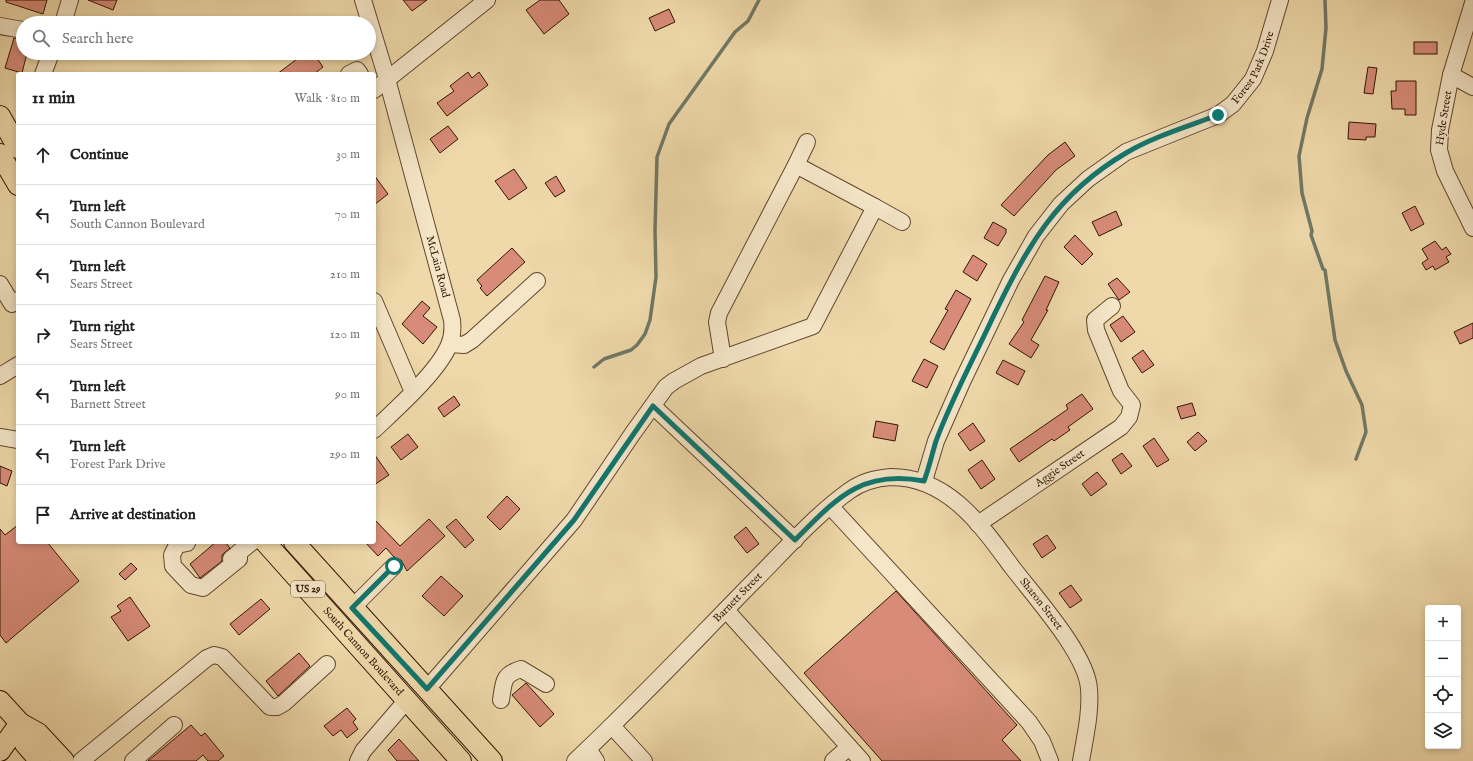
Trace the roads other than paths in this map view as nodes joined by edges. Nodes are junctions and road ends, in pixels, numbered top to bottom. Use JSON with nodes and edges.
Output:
{"nodes":[{"id":1,"x":70,"y":0,"type":"edge"},
{"id":2,"x":363,"y":0,"type":"edge"},
{"id":3,"x":487,"y":0,"type":"edge"},
{"id":4,"x":1280,"y":0,"type":"edge"},
{"id":5,"x":1473,"y":3,"type":"edge"},
{"id":6,"x":64,"y":16,"type":"edge"},
{"id":7,"x":368,"y":16,"type":"edge"},
{"id":8,"x":0,"y":26,"type":"edge"},
{"id":9,"x":16,"y":29,"type":"edge"},
{"id":10,"x":376,"y":43,"type":"edge"},
{"id":11,"x":48,"y":60,"type":"edge"},
{"id":12,"x":44,"y":72,"type":"edge"},
{"id":13,"x":1451,"y":75,"type":"junction"},
{"id":14,"x":387,"y":79,"type":"junction"},
{"id":15,"x":1473,"y":87,"type":"edge"},
{"id":16,"x":376,"y":88,"type":"edge"},
{"id":17,"x":0,"y":116,"type":"edge"},
{"id":18,"x":12,"y":139,"type":"edge"},
{"id":19,"x":807,"y":142,"type":"dead end"},
{"id":20,"x":0,"y":154,"type":"edge"},
{"id":21,"x":796,"y":165,"type":"junction"},
{"id":22,"x":16,"y":182,"type":"edge"},
{"id":23,"x":875,"y":207,"type":"junction"},
{"id":24,"x":902,"y":222,"type":"dead end"},
{"id":25,"x":1473,"y":228,"type":"edge"},
{"id":26,"x":537,"y":281,"type":"dead end"},
{"id":27,"x":376,"y":306,"type":"edge"},
{"id":28,"x":1112,"y":306,"type":"dead end"},
{"id":29,"x":450,"y":344,"type":"junction"},
{"id":30,"x":723,"y":359,"type":"junction"},
{"id":31,"x":16,"y":366,"type":"edge"},
{"id":32,"x":0,"y":376,"type":"edge"},
{"id":33,"x":413,"y":392,"type":"junction"},
{"id":34,"x":653,"y":406,"type":"junction"},
{"id":35,"x":376,"y":428,"type":"edge"},
{"id":36,"x":0,"y":437,"type":"edge"},
{"id":37,"x":16,"y":440,"type":"edge"},
{"id":38,"x":924,"y":481,"type":"junction"},
{"id":39,"x":831,"y":507,"type":"junction"},
{"id":40,"x":978,"y":524,"type":"junction"},
{"id":41,"x":795,"y":540,"type":"junction"},
{"id":42,"x":249,"y":544,"type":"edge"},
{"id":43,"x":267,"y":544,"type":"edge"},
{"id":44,"x":296,"y":544,"type":"edge"},
{"id":45,"x":185,"y":546,"type":"edge"},
{"id":46,"x":394,"y":566,"type":"dead end"},
{"id":47,"x":352,"y":608,"type":"junction"},
{"id":48,"x":726,"y":610,"type":"junction"},
{"id":49,"x":327,"y":664,"type":"dead end"},
{"id":50,"x":546,"y":684,"type":"dead end"},
{"id":51,"x":427,"y":689,"type":"junction"},
{"id":52,"x":407,"y":700,"type":"junction"},
{"id":53,"x":501,"y":700,"type":"dead end"},
{"id":54,"x":0,"y":701,"type":"edge"},
{"id":55,"x":20,"y":723,"type":"junction"},
{"id":56,"x":174,"y":725,"type":"dead end"},
{"id":57,"x":612,"y":726,"type":"junction"},
{"id":58,"x":849,"y":746,"type":"junction"},
{"id":59,"x":1,"y":748,"type":"edge"},
{"id":60,"x":592,"y":755,"type":"edge"},
{"id":61,"x":452,"y":757,"type":"edge"},
{"id":62,"x":40,"y":761,"type":"edge"},
{"id":63,"x":64,"y":761,"type":"edge"},
{"id":64,"x":81,"y":761,"type":"edge"},
{"id":65,"x":133,"y":761,"type":"edge"},
{"id":66,"x":358,"y":761,"type":"edge"},
{"id":67,"x":492,"y":761,"type":"edge"},
{"id":68,"x":574,"y":761,"type":"edge"},
{"id":69,"x":644,"y":761,"type":"edge"},
{"id":70,"x":833,"y":761,"type":"edge"},
{"id":71,"x":862,"y":761,"type":"edge"},
{"id":72,"x":1050,"y":761,"type":"edge"},
{"id":73,"x":1081,"y":761,"type":"edge"}],
"edges":[{"from":1,"to":6,"type":"street"},
{"from":2,"to":7,"type":"street","name":"McLain Road"},
{"from":3,"to":14,"type":"street"},
{"from":4,"to":38,"type":"street","name":"Forest Park Drive"},
{"from":5,"to":13,"type":"street","name":"Hyde Street"},
{"from":8,"to":9,"type":"street"},
{"from":10,"to":14,"type":"street","name":"McLain Road"},
{"from":11,"to":12,"type":"street"},
{"from":13,"to":15,"type":"street"},
{"from":13,"to":25,"type":"street","name":"Hyde Street"},
{"from":14,"to":16,"type":"street"},
{"from":14,"to":29,"type":"street","name":"McLain Road"},
{"from":17,"to":18,"type":"main road"},
{"from":19,"to":21,"type":"street"},
{"from":20,"to":22,"type":"main road"},
{"from":21,"to":23,"type":"street"},
{"from":21,"to":30,"type":"street"},
{"from":23,"to":24,"type":"street"},
{"from":23,"to":30,"type":"street"},
{"from":26,"to":29,"type":"street"},
{"from":27,"to":33,"type":"street"},
{"from":28,"to":40,"type":"street","name":"Aggie Street"},
{"from":29,"to":33,"type":"street","name":"McLain Road"},
{"from":30,"to":34,"type":"street"},
{"from":31,"to":32,"type":"street"},
{"from":33,"to":35,"type":"street","name":"McLain Road"},
{"from":34,"to":41,"type":"street"},
{"from":34,"to":51,"type":"street"},
{"from":36,"to":37,"type":"street"},
{"from":38,"to":39,"type":"street","name":"Barnett Street"},
{"from":38,"to":40,"type":"street","name":"Sharon Street"},
{"from":39,"to":41,"type":"street","name":"Barnett Street"},
{"from":39,"to":72,"type":"street"},
{"from":40,"to":73,"type":"street","name":"Sharon Street"},
{"from":41,"to":48,"type":"street","name":"Barnett Street"},
{"from":42,"to":45,"type":"street"},
{"from":43,"to":52,"type":"main road","name":"South Cannon Boulevard","number":"US 29"},
{"from":44,"to":47,"type":"main road","name":"South Cannon Boulevard","number":"US 29"},
{"from":46,"to":47,"type":"street"},
{"from":47,"to":51,"type":"main road","name":"South Cannon Boulevard","number":"US 29"},
{"from":48,"to":57,"type":"street","name":"Barnett Street"},
{"from":48,"to":58,"type":"street"},
{"from":49,"to":64,"type":"street"},
{"from":50,"to":53,"type":"street"},
{"from":51,"to":67,"type":"main road","name":"South Cannon Boulevard","number":"US 29"},
{"from":52,"to":61,"type":"main road","name":"South Cannon Boulevard","number":"US 29"},
{"from":52,"to":66,"type":"street"},
{"from":54,"to":55,"type":"main road"},
{"from":55,"to":59,"type":"main road"},
{"from":55,"to":62,"type":"main road"},
{"from":55,"to":63,"type":"main road"},
{"from":56,"to":65,"type":"street"},
{"from":57,"to":60,"type":"street","name":"Barnett Street"},
{"from":57,"to":69,"type":"street"},
{"from":58,"to":70,"type":"street"},
{"from":58,"to":71,"type":"street"},
{"from":60,"to":68,"type":"street","name":"Barnett Street"}]}
